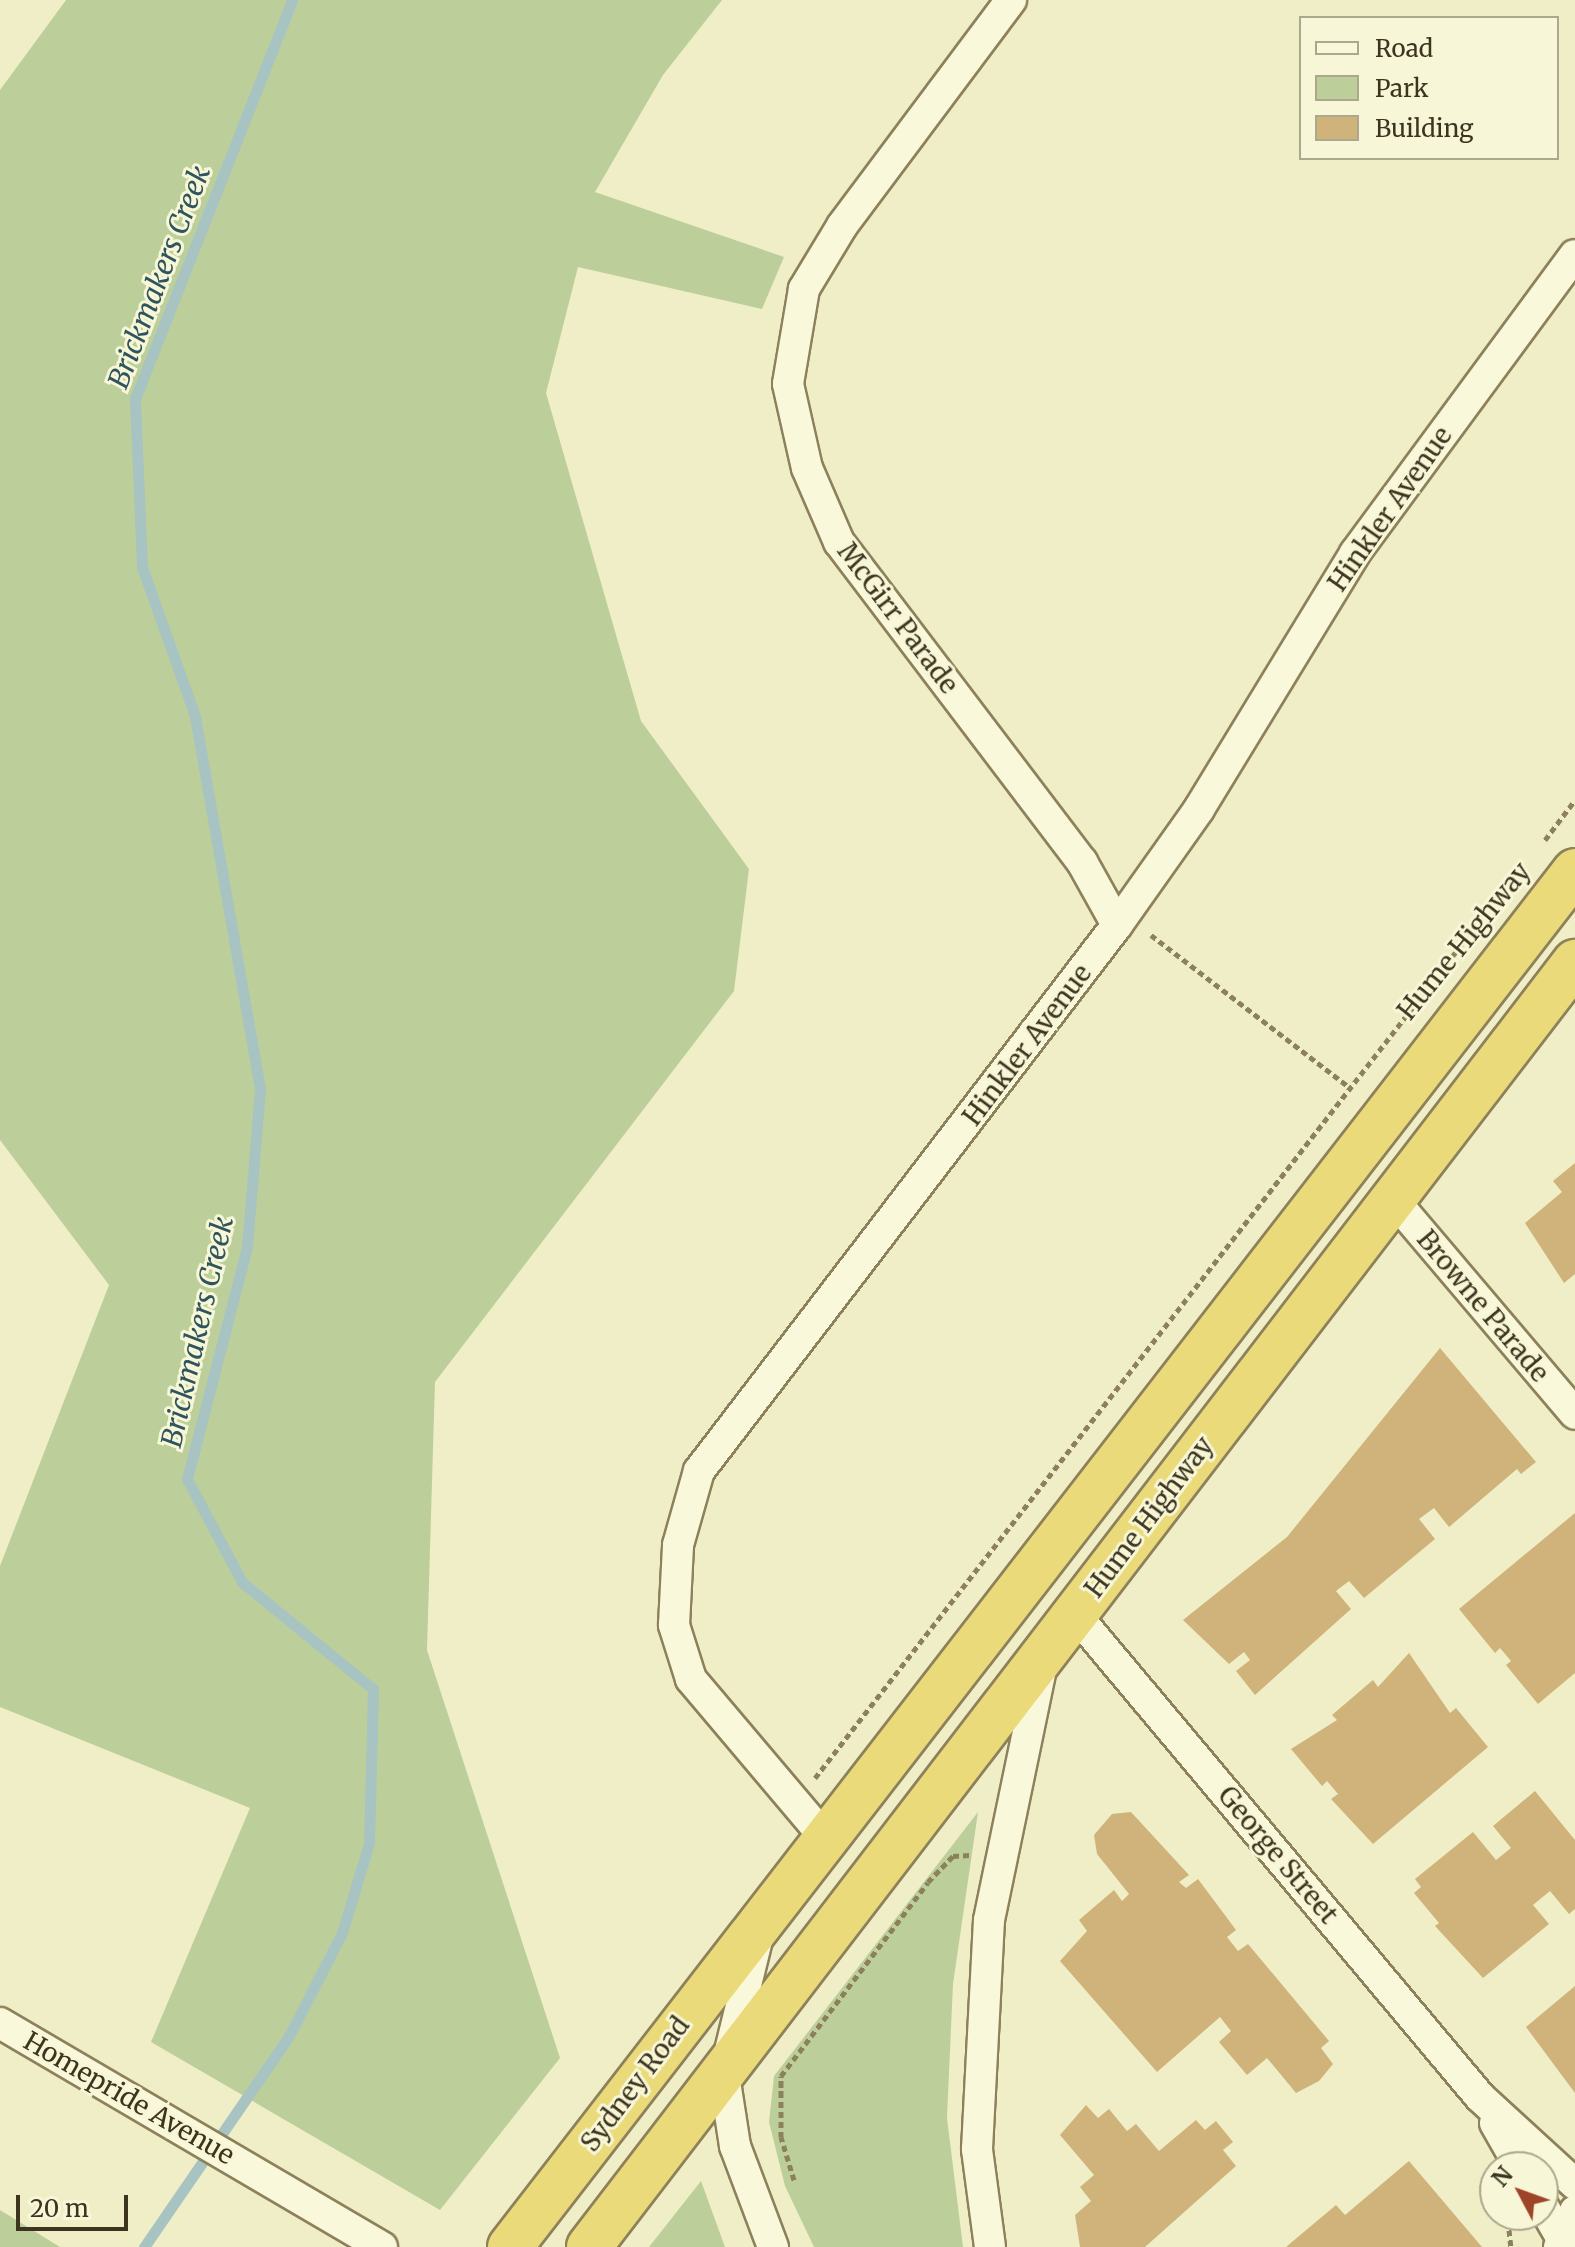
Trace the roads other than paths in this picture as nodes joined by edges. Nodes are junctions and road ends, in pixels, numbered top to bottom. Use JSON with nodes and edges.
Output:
{"nodes":[{"id":1,"x":1011,"y":0,"type":"edge"},
{"id":2,"x":1575,"y":255,"type":"edge"},
{"id":3,"x":1575,"y":871,"type":"edge"},
{"id":4,"x":1117,"y":925,"type":"junction"},
{"id":5,"x":1575,"y":962,"type":"edge"},
{"id":6,"x":1392,"y":1198,"type":"junction"},
{"id":7,"x":1575,"y":1414,"type":"edge"},
{"id":8,"x":1075,"y":1614,"type":"junction"},
{"id":9,"x":1043,"y":1659,"type":"junction"},
{"id":10,"x":827,"y":1840,"type":"junction"},
{"id":11,"x":762,"y":1923,"type":"junction"},
{"id":12,"x":0,"y":2023,"type":"edge"},
{"id":13,"x":724,"y":2075,"type":"junction"},
{"id":14,"x":1480,"y":2097,"type":"junction"},
{"id":15,"x":1511,"y":2151,"type":"edge"},
{"id":16,"x":1575,"y":2184,"type":"edge"},
{"id":17,"x":382,"y":2247,"type":"edge"},
{"id":18,"x":510,"y":2247,"type":"edge"},
{"id":19,"x":589,"y":2247,"type":"edge"},
{"id":20,"x":773,"y":2247,"type":"edge"},
{"id":21,"x":990,"y":2247,"type":"edge"}],
"edges":[{"from":1,"to":4,"type":"street","name":"McGirr Parade"},
{"from":2,"to":4,"type":"street","name":"Hinkler Avenue"},
{"from":3,"to":10,"type":"highway","name":"Hume Highway"},
{"from":4,"to":10,"type":"street","name":"Hinkler Avenue"},
{"from":5,"to":6,"type":"highway","name":"Hume Highway"},
{"from":6,"to":7,"type":"street","name":"Browne Parade"},
{"from":6,"to":8,"type":"highway","name":"Hume Highway"},
{"from":8,"to":9,"type":"highway","name":"Hume Highway"},
{"from":8,"to":14,"type":"street","name":"George Street"},
{"from":9,"to":13,"type":"highway","name":"Hume Highway"},
{"from":9,"to":21,"type":"street"},
{"from":10,"to":11,"type":"highway","name":"Hume Highway"},
{"from":11,"to":13,"type":"street"},
{"from":11,"to":18,"type":"highway","name":"Sydney Road"},
{"from":12,"to":17,"type":"street","name":"Homepride Avenue"},
{"from":13,"to":19,"type":"highway"},
{"from":13,"to":20,"type":"street"},
{"from":14,"to":15,"type":"street","name":"George Street"},
{"from":14,"to":16,"type":"street","name":"George Street"}]}
